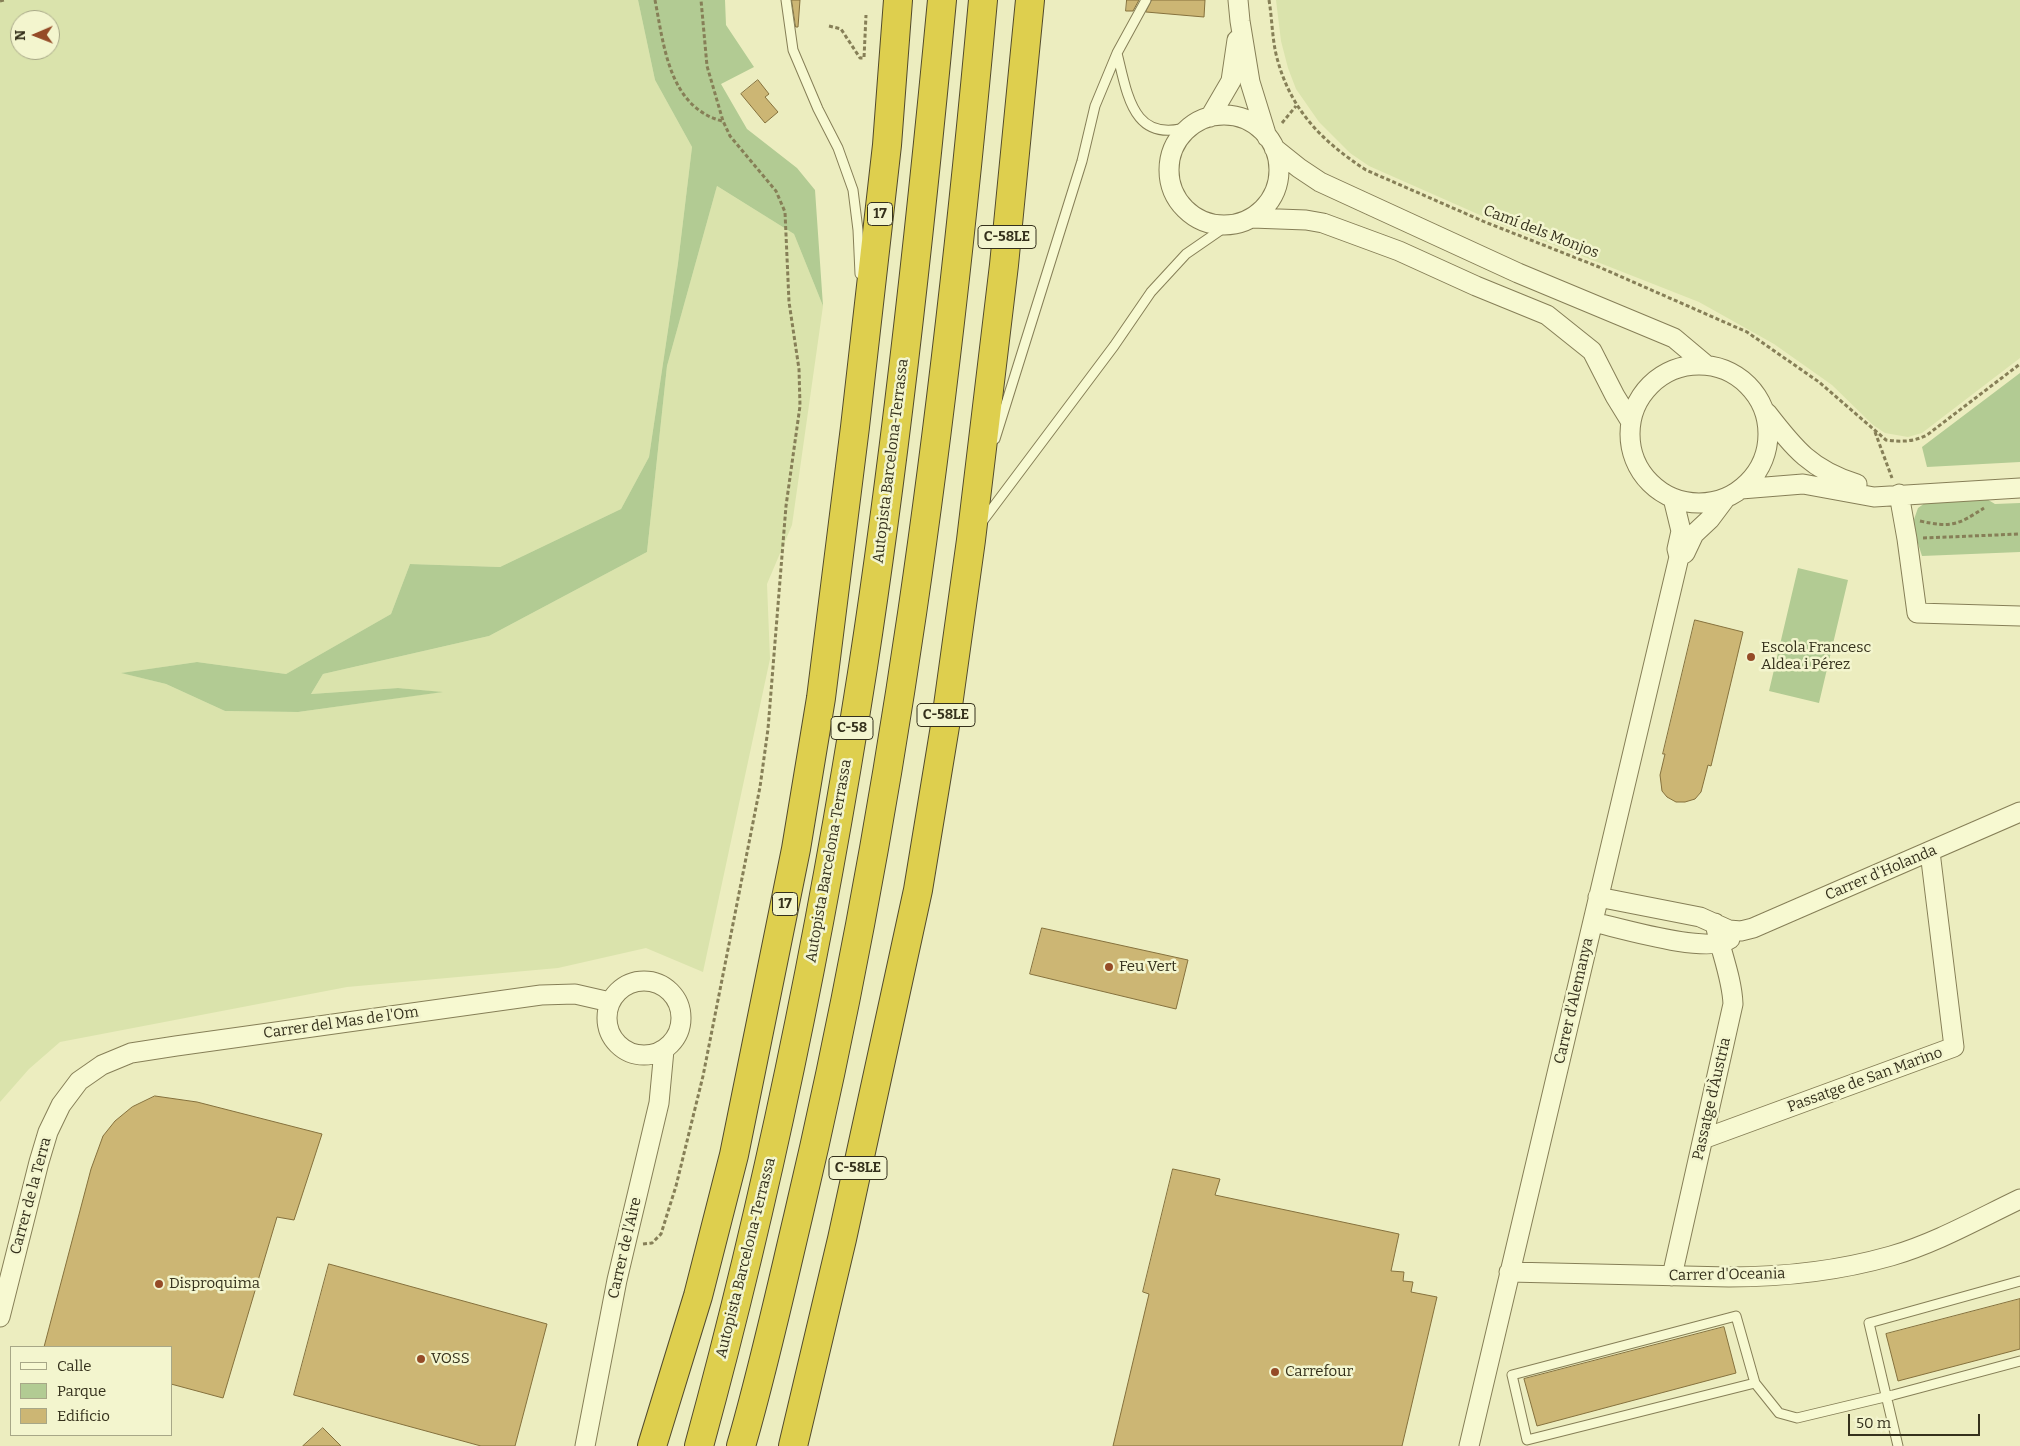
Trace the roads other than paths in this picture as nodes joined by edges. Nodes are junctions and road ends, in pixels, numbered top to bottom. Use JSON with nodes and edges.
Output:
{"nodes":[{"id":1,"x":786,"y":0,"type":"edge"},
{"id":2,"x":898,"y":0,"type":"edge"},
{"id":3,"x":942,"y":0,"type":"edge"},
{"id":4,"x":983,"y":0,"type":"edge"},
{"id":5,"x":1030,"y":0,"type":"edge"},
{"id":6,"x":1146,"y":0,"type":"edge"},
{"id":7,"x":1238,"y":0,"type":"edge"},
{"id":8,"x":1240,"y":21,"type":"junction"},
{"id":9,"x":1117,"y":53,"type":"junction"},
{"id":10,"x":1202,"y":121,"type":"junction"},
{"id":11,"x":1271,"y":142,"type":"junction"},
{"id":12,"x":1252,"y":218,"type":"junction"},
{"id":13,"x":1228,"y":225,"type":"junction"},
{"id":14,"x":860,"y":282,"type":"dead end"},
{"id":15,"x":853,"y":359,"type":"dead end"},
{"id":16,"x":1705,"y":364,"type":"junction"},
{"id":17,"x":1763,"y":408,"type":"junction"},
{"id":18,"x":1632,"y":422,"type":"junction"},
{"id":19,"x":855,"y":427,"type":"junction"},
{"id":20,"x":979,"y":473,"type":"junction"},
{"id":21,"x":2020,"y":488,"type":"edge"},
{"id":22,"x":1733,"y":494,"type":"junction"},
{"id":23,"x":1899,"y":494,"type":"junction"},
{"id":24,"x":1672,"y":498,"type":"junction"},
{"id":25,"x":971,"y":540,"type":"junction"},
{"id":26,"x":1679,"y":557,"type":"junction"},
{"id":27,"x":2020,"y":616,"type":"edge"},
{"id":28,"x":2020,"y":812,"type":"edge"},
{"id":29,"x":1930,"y":852,"type":"junction"},
{"id":30,"x":1598,"y":897,"type":"junction"},
{"id":31,"x":1592,"y":922,"type":"junction"},
{"id":32,"x":1715,"y":923,"type":"junction"},
{"id":33,"x":1741,"y":931,"type":"junction"},
{"id":34,"x":1719,"y":944,"type":"junction"},
{"id":35,"x":610,"y":1002,"type":"junction"},
{"id":36,"x":664,"y":1050,"type":"junction"},
{"id":37,"x":79,"y":1081,"type":"joint"},
{"id":38,"x":1703,"y":1139,"type":"junction"},
{"id":39,"x":2020,"y":1198,"type":"edge"},
{"id":40,"x":1509,"y":1272,"type":"junction"},
{"id":41,"x":1672,"y":1276,"type":"junction"},
{"id":42,"x":2020,"y":1281,"type":"edge"},
{"id":43,"x":0,"y":1317,"type":"edge"},
{"id":44,"x":2020,"y":1361,"type":"edge"},
{"id":45,"x":675,"y":1373,"type":"junction"},
{"id":46,"x":1755,"y":1383,"type":"junction"},
{"id":47,"x":1886,"y":1397,"type":"junction"},
{"id":48,"x":584,"y":1446,"type":"edge"},
{"id":49,"x":646,"y":1446,"type":"edge"},
{"id":50,"x":652,"y":1446,"type":"edge"},
{"id":51,"x":699,"y":1446,"type":"edge"},
{"id":52,"x":741,"y":1446,"type":"edge"},
{"id":53,"x":794,"y":1446,"type":"edge"},
{"id":54,"x":1469,"y":1446,"type":"edge"},
{"id":55,"x":1898,"y":1446,"type":"edge"}],
"edges":[{"from":1,"to":14,"type":"lane"},
{"from":2,"to":19,"type":"highway","number":"17"},
{"from":3,"to":51,"type":"highway","name":"Autopista Barcelona-Terrassa","number":"C-58"},
{"from":4,"to":52,"type":"highway","number":"C-58"},
{"from":5,"to":20,"type":"highway","number":"C-58LE"},
{"from":6,"to":9,"type":"lane"},
{"from":7,"to":8,"type":"street"},
{"from":8,"to":10,"type":"street"},
{"from":8,"to":11,"type":"street"},
{"from":9,"to":10,"type":"lane"},
{"from":9,"to":20,"type":"lane"},
{"from":10,"to":11,"type":"street"},
{"from":10,"to":13,"type":"street"},
{"from":11,"to":12,"type":"street"},
{"from":11,"to":16,"type":"street"},
{"from":12,"to":13,"type":"street"},
{"from":12,"to":18,"type":"street"},
{"from":13,"to":25,"type":"lane"},
{"from":15,"to":19,"type":"lane"},
{"from":16,"to":17,"type":"street"},
{"from":16,"to":18,"type":"street"},
{"from":17,"to":22,"type":"street"},
{"from":17,"to":23,"type":"street"},
{"from":18,"to":24,"type":"street"},
{"from":19,"to":45,"type":"highway","number":"17"},
{"from":20,"to":25,"type":"highway","number":"C-58LE"},
{"from":21,"to":23,"type":"street"},
{"from":22,"to":23,"type":"street"},
{"from":22,"to":24,"type":"street"},
{"from":22,"to":26,"type":"street","name":"Carrer d'Alemanya"},
{"from":23,"to":27,"type":"street"},
{"from":24,"to":26,"type":"street","name":"Carrer d'Alemanya"},
{"from":25,"to":53,"type":"highway","number":"C-58LE"},
{"from":26,"to":30,"type":"street","name":"Carrer d'Alemanya"},
{"from":28,"to":29,"type":"street","name":"Carrer d'Holanda"},
{"from":29,"to":33,"type":"street","name":"Carrer d'Holanda"},
{"from":29,"to":38,"type":"street","name":"Passatge de San Marino"},
{"from":30,"to":31,"type":"street","name":"Carrer d'Alemanya"},
{"from":30,"to":32,"type":"street"},
{"from":31,"to":34,"type":"street"},
{"from":31,"to":40,"type":"street","name":"Carrer d'Alemanya"},
{"from":32,"to":33,"type":"street"},
{"from":32,"to":34,"type":"street","name":"Passatge d'Àustria"},
{"from":33,"to":34,"type":"street","name":"Carrer d'Holanda"},
{"from":34,"to":38,"type":"street","name":"Passatge d'Àustria"},
{"from":35,"to":36,"type":"street"},
{"from":35,"to":36,"type":"street"},
{"from":35,"to":37,"type":"street","name":"Carrer del Mas de l'Om"},
{"from":36,"to":48,"type":"street","name":"Carrer de l'Aire"},
{"from":37,"to":43,"type":"street","name":"Carrer de la Terra"},
{"from":38,"to":41,"type":"street","name":"Passatge d'Àustria"},
{"from":39,"to":41,"type":"street","name":"Carrer d'Oceania"},
{"from":40,"to":41,"type":"street","name":"Carrer d'Oceania"},
{"from":40,"to":54,"type":"street","name":"Carrer d'Alemanya"},
{"from":42,"to":47,"type":"lane"},
{"from":44,"to":47,"type":"lane"},
{"from":45,"to":49,"type":"highway"},
{"from":45,"to":50,"type":"highway"},
{"from":46,"to":46,"type":"lane"},
{"from":46,"to":47,"type":"lane"},
{"from":47,"to":55,"type":"lane"}]}
